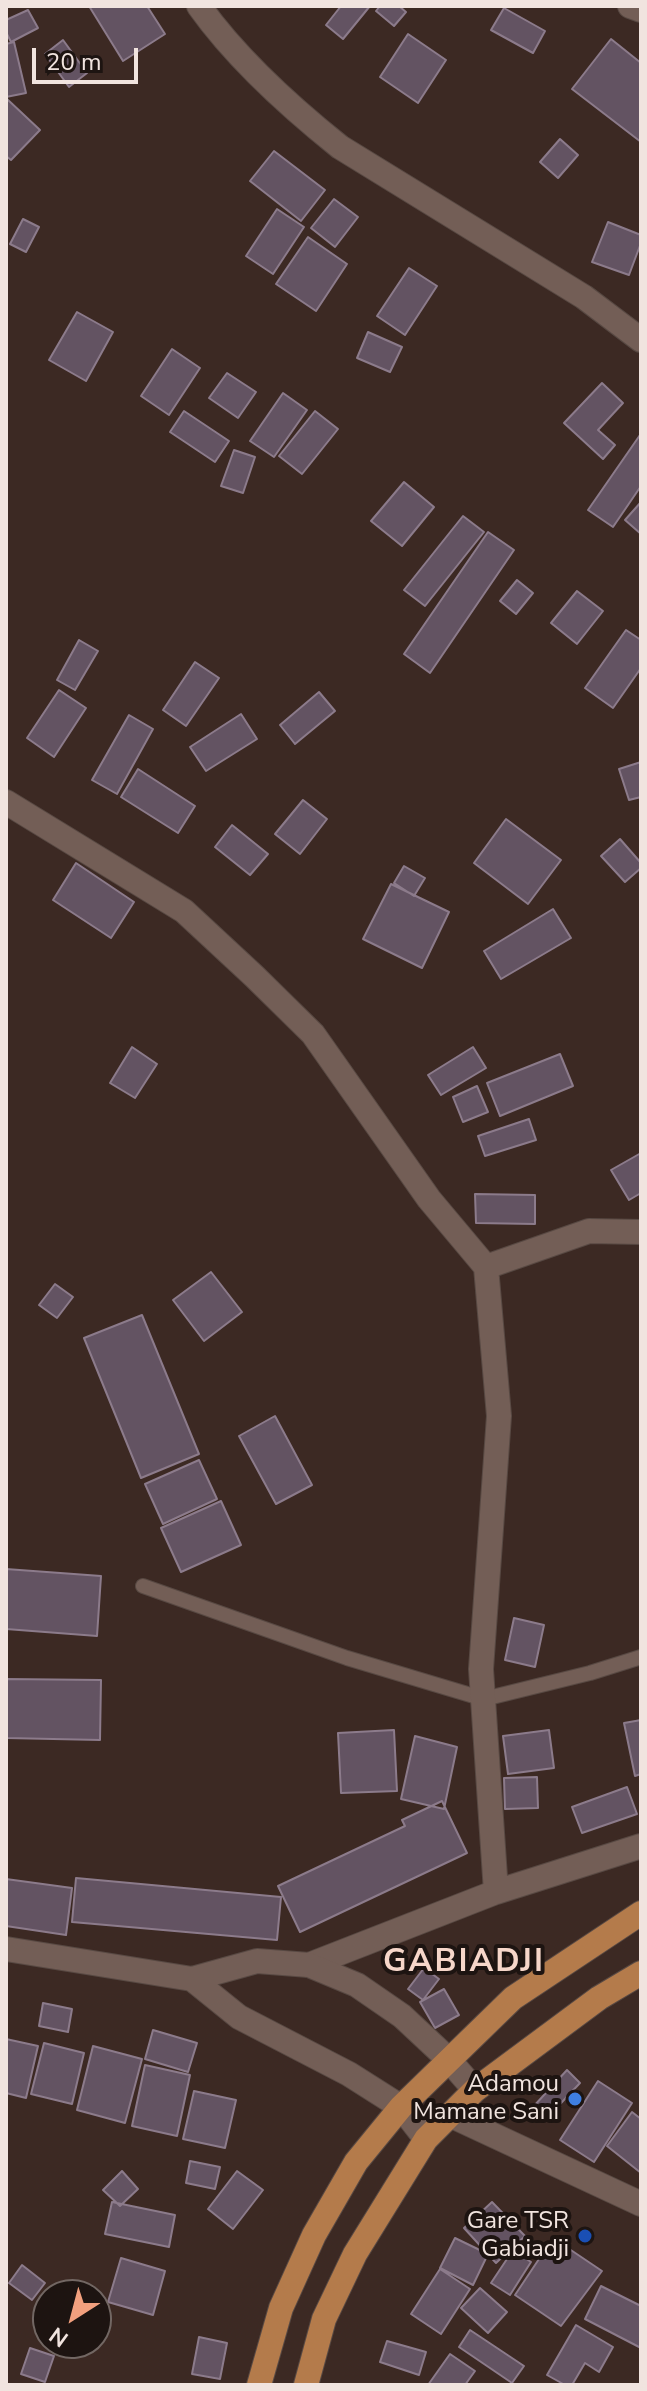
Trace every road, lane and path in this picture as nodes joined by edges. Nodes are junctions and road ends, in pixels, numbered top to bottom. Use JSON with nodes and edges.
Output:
{"nodes":[{"id":1,"x":199,"y":6,"type":"edge"},
{"id":2,"x":630,"y":6,"type":"edge"},
{"id":3,"x":641,"y":10,"type":"edge"},
{"id":4,"x":641,"y":340,"type":"edge"},
{"id":5,"x":6,"y":802,"type":"edge"},
{"id":6,"x":641,"y":1232,"type":"edge"},
{"id":7,"x":486,"y":1267,"type":"junction"},
{"id":8,"x":143,"y":1586,"type":"dead end"},
{"id":9,"x":641,"y":1657,"type":"edge"},
{"id":10,"x":484,"y":1699,"type":"junction"},
{"id":11,"x":641,"y":1846,"type":"edge"},
{"id":12,"x":496,"y":1892,"type":"junction"},
{"id":13,"x":641,"y":1913,"type":"edge"},
{"id":14,"x":6,"y":1949,"type":"edge"},
{"id":15,"x":309,"y":1965,"type":"junction"},
{"id":16,"x":641,"y":1973,"type":"edge"},
{"id":17,"x":192,"y":1979,"type":"junction"},
{"id":18,"x":448,"y":2059,"type":"junction"},
{"id":19,"x":475,"y":2090,"type":"junction"},
{"id":20,"x":401,"y":2107,"type":"junction"},
{"id":21,"x":450,"y":2115,"type":"junction"},
{"id":22,"x":426,"y":2139,"type":"junction"},
{"id":23,"x":641,"y":2204,"type":"edge"},
{"id":24,"x":259,"y":2385,"type":"edge"},
{"id":25,"x":306,"y":2385,"type":"edge"}],
"edges":[{"from":1,"to":4,"type":"street"},
{"from":2,"to":3,"type":"street"},
{"from":5,"to":7,"type":"street"},
{"from":6,"to":7,"type":"street"},
{"from":7,"to":10,"type":"street"},
{"from":8,"to":10,"type":"lane"},
{"from":9,"to":10,"type":"lane"},
{"from":10,"to":12,"type":"street"},
{"from":11,"to":12,"type":"street"},
{"from":12,"to":15,"type":"street"},
{"from":13,"to":18,"type":"main road"},
{"from":14,"to":17,"type":"street"},
{"from":15,"to":17,"type":"street"},
{"from":15,"to":18,"type":"street"},
{"from":16,"to":19,"type":"main road"},
{"from":17,"to":20,"type":"street"},
{"from":18,"to":19,"type":"street"},
{"from":18,"to":20,"type":"main road"},
{"from":19,"to":21,"type":"main road"},
{"from":20,"to":22,"type":"street"},
{"from":20,"to":24,"type":"main road"},
{"from":21,"to":22,"type":"main road"},
{"from":21,"to":23,"type":"street"},
{"from":22,"to":25,"type":"main road"}]}
